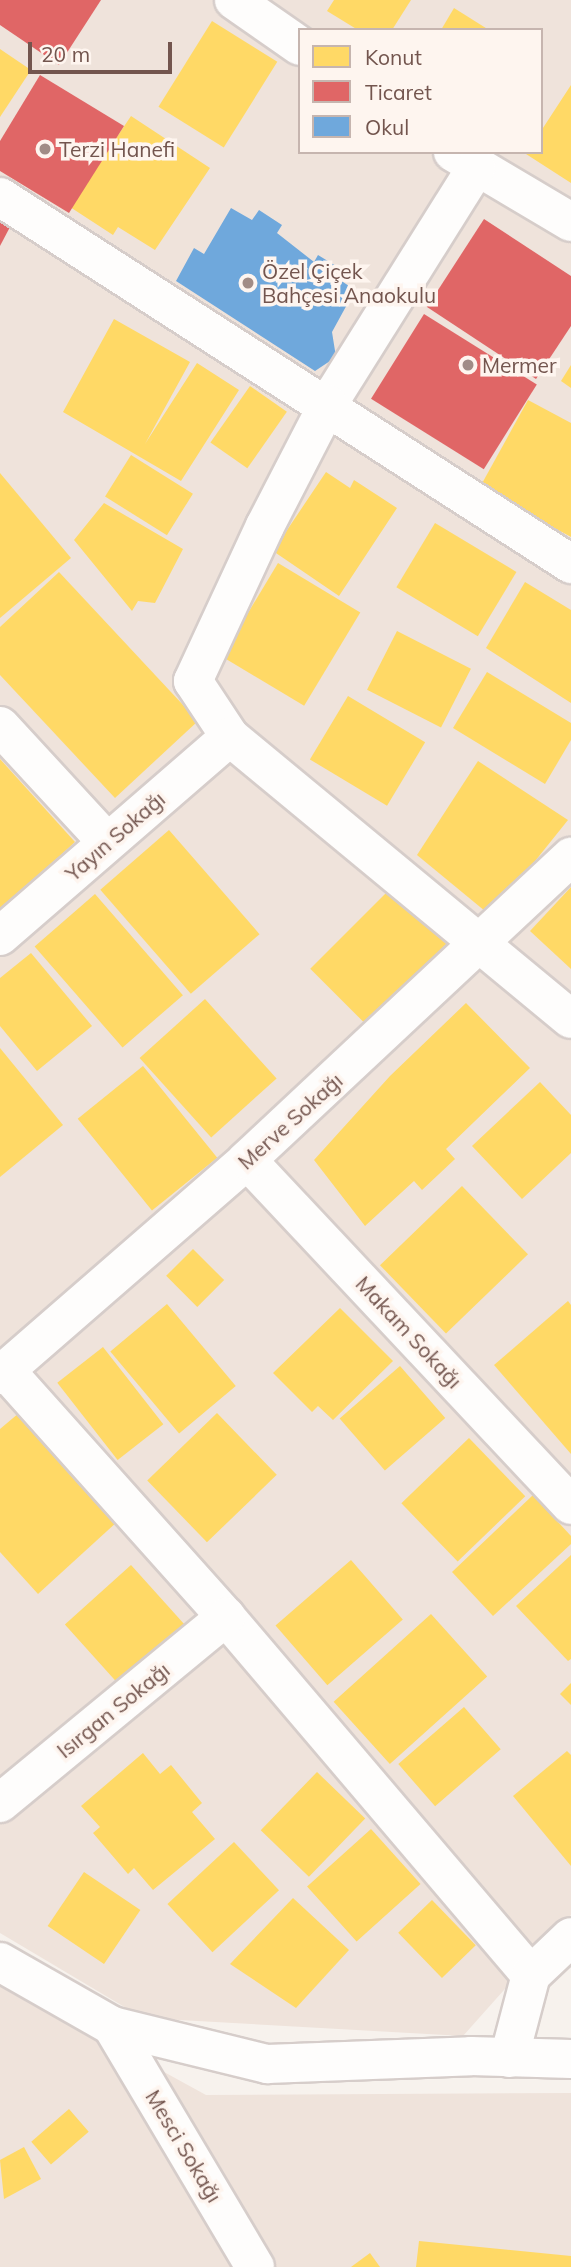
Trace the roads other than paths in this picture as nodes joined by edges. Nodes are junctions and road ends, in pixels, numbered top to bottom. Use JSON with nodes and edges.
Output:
{"nodes":[{"id":1,"x":234,"y":0,"type":"edge"},
{"id":2,"x":298,"y":45,"type":"edge"},
{"id":3,"x":465,"y":160,"type":"edge"},
{"id":4,"x":0,"y":197,"type":"edge"},
{"id":5,"x":571,"y":222,"type":"edge"},
{"id":6,"x":328,"y":404,"type":"junction"},
{"id":7,"x":571,"y":564,"type":"edge"},
{"id":8,"x":0,"y":726,"type":"edge"},
{"id":9,"x":230,"y":737,"type":"junction"},
{"id":10,"x":107,"y":842,"type":"junction"},
{"id":11,"x":571,"y":857,"type":"edge"},
{"id":12,"x":0,"y":936,"type":"edge"},
{"id":13,"x":480,"y":946,"type":"junction"},
{"id":14,"x":571,"y":1019,"type":"edge"},
{"id":15,"x":247,"y":1160,"type":"junction"},
{"id":16,"x":3,"y":1373,"type":"edge"},
{"id":17,"x":571,"y":1505,"type":"edge"},
{"id":18,"x":226,"y":1617,"type":"junction"},
{"id":19,"x":0,"y":1803,"type":"edge"},
{"id":20,"x":571,"y":1937,"type":"edge"},
{"id":21,"x":0,"y":1962,"type":"edge"},
{"id":22,"x":531,"y":1975,"type":"junction"},
{"id":23,"x":112,"y":2026,"type":"junction"},
{"id":24,"x":509,"y":2058,"type":"junction"},
{"id":25,"x":571,"y":2059,"type":"edge"},
{"id":26,"x":255,"y":2267,"type":"edge"}],
"edges":[{"from":1,"to":2,"type":"street"},
{"from":3,"to":5,"type":"street"},
{"from":3,"to":6,"type":"street"},
{"from":4,"to":6,"type":"street"},
{"from":6,"to":7,"type":"street"},
{"from":6,"to":9,"type":"street"},
{"from":8,"to":10,"type":"street"},
{"from":9,"to":10,"type":"street","name":"Yayın Sokağı"},
{"from":9,"to":13,"type":"street"},
{"from":10,"to":12,"type":"street","name":"Yayın Sokağı"},
{"from":11,"to":13,"type":"street","name":"Merve Sokağı"},
{"from":13,"to":14,"type":"street"},
{"from":13,"to":15,"type":"street","name":"Merve Sokağı"},
{"from":15,"to":16,"type":"street","name":"Merve Sokağı"},
{"from":15,"to":17,"type":"street","name":"Makam Sokağı"},
{"from":16,"to":18,"type":"street"},
{"from":18,"to":19,"type":"street","name":"Isırgan Sokağı"},
{"from":18,"to":22,"type":"street"},
{"from":20,"to":22,"type":"street"},
{"from":21,"to":23,"type":"street"},
{"from":22,"to":24,"type":"street"},
{"from":23,"to":24,"type":"street"},
{"from":23,"to":26,"type":"street","name":"Mesci Sokağı"},
{"from":24,"to":25,"type":"street"}]}
